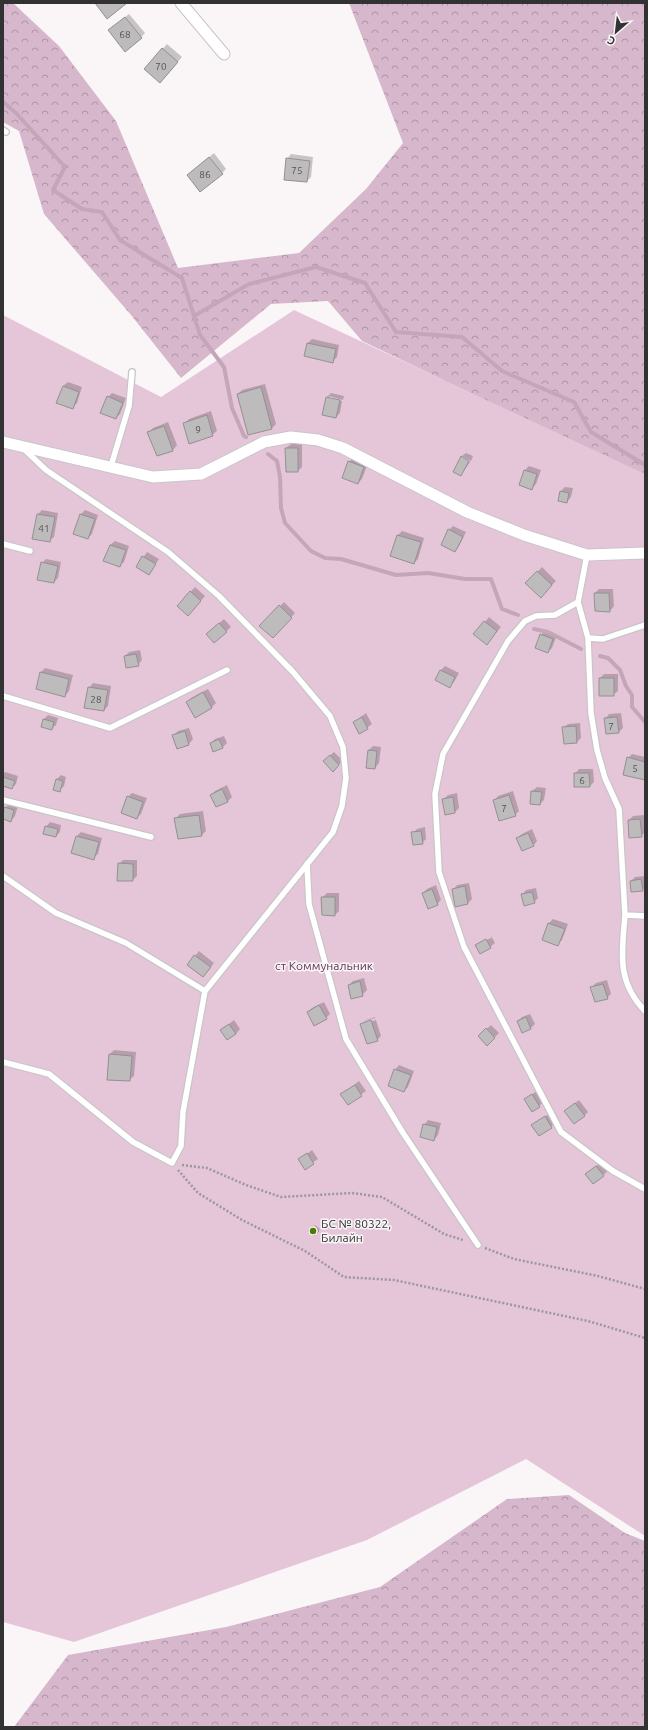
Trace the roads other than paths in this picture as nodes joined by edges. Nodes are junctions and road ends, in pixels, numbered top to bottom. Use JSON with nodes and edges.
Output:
{"nodes":[{"id":1,"x":180,"y":3,"type":"edge"},
{"id":2,"x":224,"y":54,"type":"dead end"},
{"id":3,"x":132,"y":372,"type":"dead end"},
{"id":4,"x":3,"y":442,"type":"edge"},
{"id":5,"x":24,"y":448,"type":"junction"},
{"id":6,"x":111,"y":466,"type":"junction"},
{"id":7,"x":3,"y":544,"type":"edge"},
{"id":8,"x":30,"y":551,"type":"dead end"},
{"id":9,"x":645,"y":553,"type":"edge"},
{"id":10,"x":587,"y":555,"type":"junction"},
{"id":11,"x":578,"y":602,"type":"junction"},
{"id":12,"x":645,"y":625,"type":"edge"},
{"id":13,"x":588,"y":638,"type":"junction"},
{"id":14,"x":227,"y":670,"type":"dead end"},
{"id":15,"x":3,"y":696,"type":"edge"},
{"id":16,"x":3,"y":800,"type":"edge"},
{"id":17,"x":151,"y":837,"type":"dead end"},
{"id":18,"x":307,"y":864,"type":"junction"},
{"id":19,"x":3,"y":876,"type":"edge"},
{"id":20,"x":625,"y":915,"type":"junction"},
{"id":21,"x":645,"y":916,"type":"edge"},
{"id":22,"x":205,"y":991,"type":"junction"},
{"id":23,"x":645,"y":1011,"type":"edge"},
{"id":24,"x":3,"y":1062,"type":"edge"},
{"id":25,"x":645,"y":1189,"type":"edge"},
{"id":26,"x":478,"y":1245,"type":"road end"}],
"edges":[{"from":1,"to":2,"type":"street"},
{"from":3,"to":6,"type":"lane"},
{"from":4,"to":5,"type":"street"},
{"from":5,"to":6,"type":"street"},
{"from":5,"to":18,"type":"lane"},
{"from":6,"to":10,"type":"street"},
{"from":7,"to":8,"type":"lane"},
{"from":9,"to":10,"type":"street"},
{"from":10,"to":11,"type":"lane"},
{"from":11,"to":13,"type":"lane"},
{"from":11,"to":25,"type":"lane"},
{"from":12,"to":13,"type":"lane"},
{"from":13,"to":20,"type":"lane"},
{"from":14,"to":15,"type":"lane"},
{"from":16,"to":17,"type":"lane"},
{"from":18,"to":22,"type":"lane"},
{"from":18,"to":26,"type":"lane"},
{"from":19,"to":22,"type":"lane"},
{"from":20,"to":21,"type":"lane"},
{"from":20,"to":23,"type":"lane"},
{"from":22,"to":24,"type":"lane"}]}
